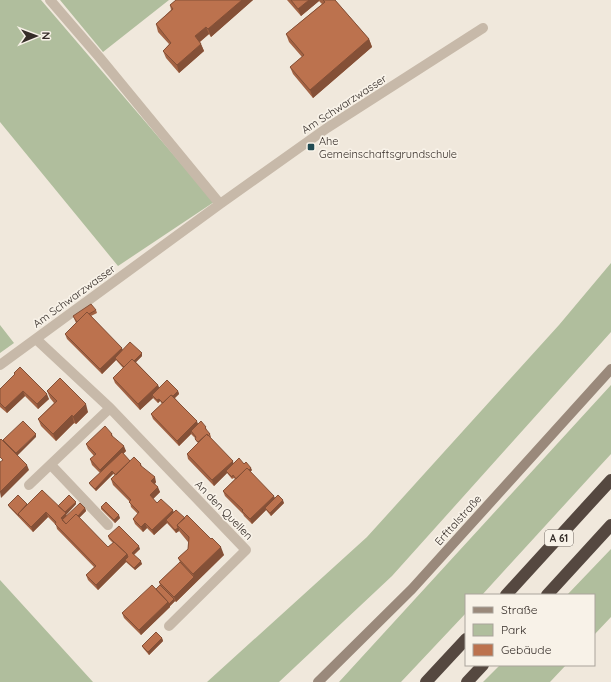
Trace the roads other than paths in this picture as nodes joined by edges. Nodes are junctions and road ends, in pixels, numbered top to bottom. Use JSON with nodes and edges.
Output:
{"nodes":[{"id":1,"x":50,"y":0,"type":"edge"},
{"id":2,"x":483,"y":28,"type":"dead end"},
{"id":3,"x":220,"y":204,"type":"junction"},
{"id":4,"x":36,"y":339,"type":"junction"},
{"id":5,"x":0,"y":365,"type":"edge"},
{"id":6,"x":611,"y":369,"type":"edge"},
{"id":7,"x":110,"y":408,"type":"junction"},
{"id":8,"x":51,"y":465,"type":"junction"},
{"id":9,"x":611,"y":480,"type":"edge"},
{"id":10,"x":29,"y":485,"type":"dead end"},
{"id":11,"x":611,"y":525,"type":"edge"},
{"id":12,"x":108,"y":526,"type":"dead end"},
{"id":13,"x":507,"y":594,"type":"edge"},
{"id":14,"x":548,"y":594,"type":"edge"},
{"id":15,"x":169,"y":626,"type":"dead end"},
{"id":16,"x":465,"y":640,"type":"edge"},
{"id":17,"x":482,"y":666,"type":"edge"},
{"id":18,"x":318,"y":682,"type":"edge"},
{"id":19,"x":426,"y":682,"type":"edge"},
{"id":20,"x":467,"y":682,"type":"edge"}],
"edges":[{"from":1,"to":3,"type":"street"},
{"from":2,"to":3,"type":"street","name":"Am Schwarzwasser"},
{"from":3,"to":4,"type":"street","name":"Am Schwarzwasser"},
{"from":4,"to":5,"type":"street","name":"Am Schwarzwasser"},
{"from":4,"to":7,"type":"street","name":"An den Quellen"},
{"from":6,"to":18,"type":"main road","name":"Erfttalstraße"},
{"from":7,"to":8,"type":"street"},
{"from":7,"to":15,"type":"street","name":"An den Quellen"},
{"from":8,"to":10,"type":"street"},
{"from":8,"to":12,"type":"street"},
{"from":9,"to":13,"type":"highway","number":"A 61"},
{"from":11,"to":14,"type":"highway","number":"A 61"},
{"from":16,"to":19,"type":"highway"},
{"from":17,"to":20,"type":"highway"}]}
